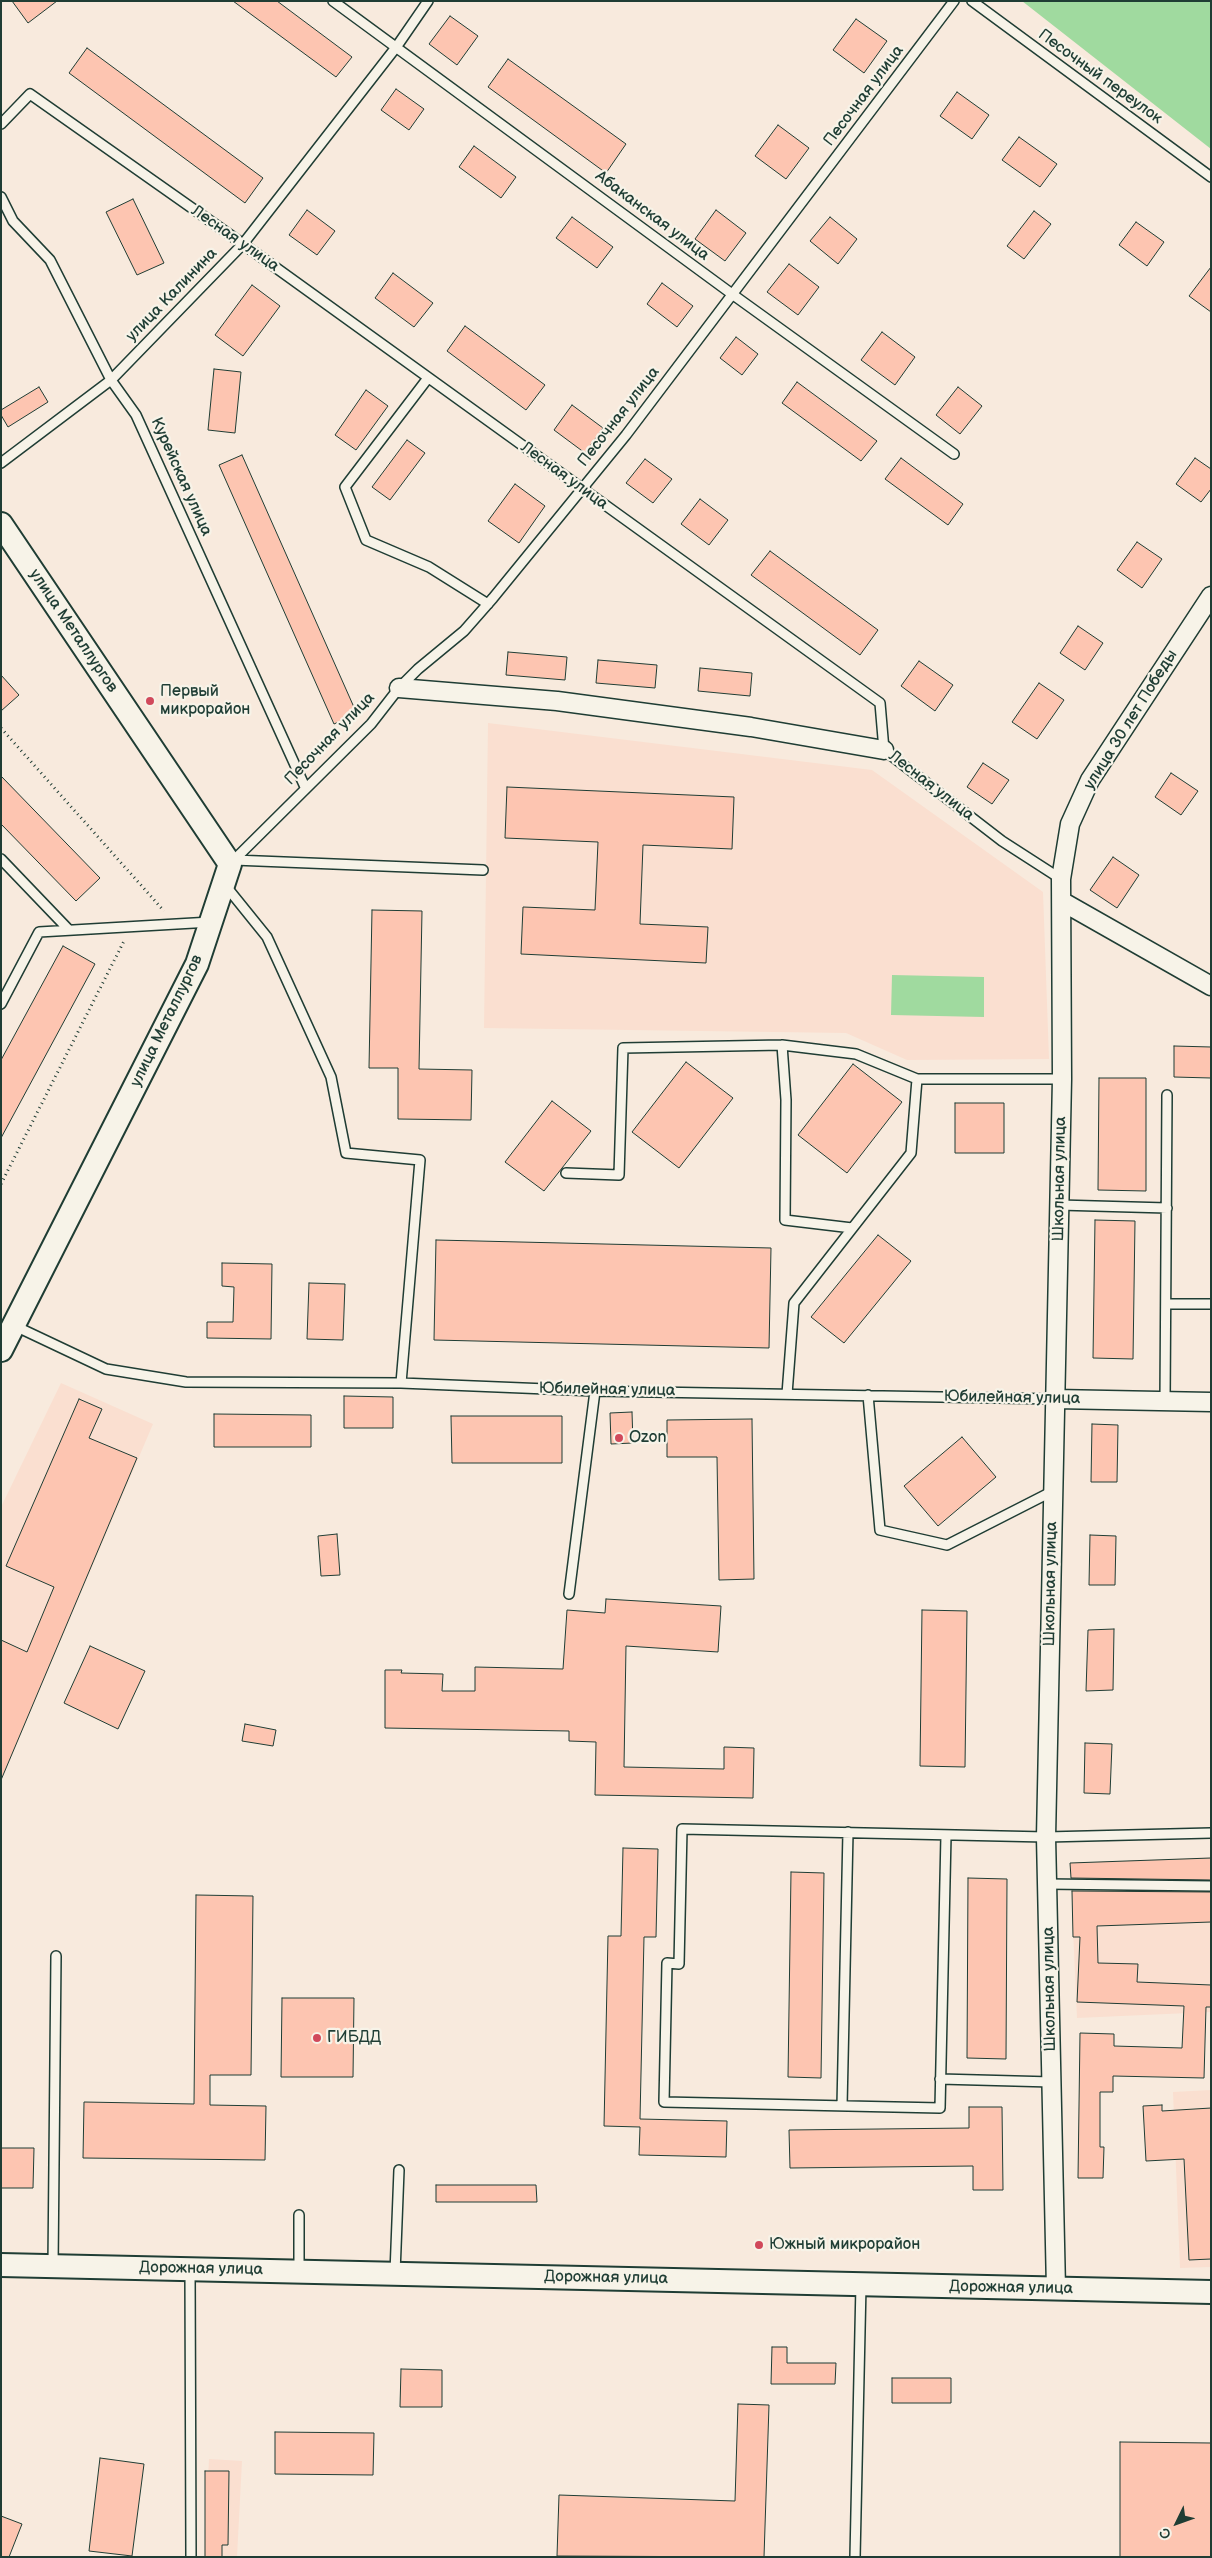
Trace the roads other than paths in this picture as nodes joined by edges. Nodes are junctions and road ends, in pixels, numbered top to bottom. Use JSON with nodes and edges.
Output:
{"nodes":[{"id":1,"x":334,"y":1,"type":"edge"},
{"id":2,"x":428,"y":1,"type":"edge"},
{"id":3,"x":954,"y":1,"type":"edge"},
{"id":4,"x":972,"y":1,"type":"edge"},
{"id":5,"x":397,"y":46,"type":"junction"},
{"id":6,"x":1,"y":124,"type":"edge"},
{"id":7,"x":1211,"y":177,"type":"edge"},
{"id":8,"x":1,"y":197,"type":"edge"},
{"id":9,"x":243,"y":244,"type":"junction"},
{"id":10,"x":732,"y":294,"type":"junction"},
{"id":11,"x":428,"y":378,"type":"junction"},
{"id":12,"x":111,"y":380,"type":"junction"},
{"id":13,"x":954,"y":454,"type":"dead end"},
{"id":14,"x":1,"y":464,"type":"edge"},
{"id":15,"x":582,"y":489,"type":"junction"},
{"id":16,"x":1,"y":524,"type":"edge"},
{"id":17,"x":1211,"y":596,"type":"edge"},
{"id":18,"x":488,"y":604,"type":"junction"},
{"id":19,"x":399,"y":688,"type":"junction"},
{"id":20,"x":884,"y":750,"type":"junction"},
{"id":21,"x":305,"y":787,"type":"junction"},
{"id":22,"x":1,"y":859,"type":"edge"},
{"id":23,"x":229,"y":869,"type":"junction"},
{"id":24,"x":484,"y":870,"type":"dead end"},
{"id":25,"x":1061,"y":880,"type":"junction"},
{"id":26,"x":1063,"y":902,"type":"junction"},
{"id":27,"x":211,"y":922,"type":"junction"},
{"id":28,"x":69,"y":930,"type":"junction"},
{"id":29,"x":1211,"y":986,"type":"edge"},
{"id":30,"x":1,"y":1004,"type":"edge"},
{"id":31,"x":782,"y":1045,"type":"junction"},
{"id":32,"x":917,"y":1079,"type":"junction"},
{"id":33,"x":1062,"y":1079,"type":"junction"},
{"id":34,"x":1168,"y":1095,"type":"dead end"},
{"id":35,"x":566,"y":1173,"type":"dead end"},
{"id":36,"x":1059,"y":1204,"type":"junction"},
{"id":37,"x":1166,"y":1208,"type":"junction"},
{"id":38,"x":852,"y":1228,"type":"junction"},
{"id":39,"x":1166,"y":1304,"type":"junction"},
{"id":40,"x":1211,"y":1304,"type":"edge"},
{"id":41,"x":5,"y":1341,"type":"edge"},
{"id":42,"x":401,"y":1383,"type":"junction"},
{"id":43,"x":595,"y":1391,"type":"junction"},
{"id":44,"x":787,"y":1394,"type":"junction"},
{"id":45,"x":868,"y":1395,"type":"junction"},
{"id":46,"x":1055,"y":1399,"type":"junction"},
{"id":47,"x":1165,"y":1401,"type":"junction"},
{"id":48,"x":1211,"y":1402,"type":"edge"},
{"id":49,"x":1053,"y":1491,"type":"junction"},
{"id":50,"x":569,"y":1594,"type":"dead end"},
{"id":51,"x":848,"y":1832,"type":"junction"},
{"id":52,"x":1211,"y":1833,"type":"edge"},
{"id":53,"x":946,"y":1835,"type":"junction"},
{"id":54,"x":1046,"y":1837,"type":"junction"},
{"id":55,"x":1047,"y":1884,"type":"junction"},
{"id":56,"x":1211,"y":1886,"type":"edge"},
{"id":57,"x":56,"y":1956,"type":"dead end"},
{"id":58,"x":940,"y":2079,"type":"junction"},
{"id":59,"x":1052,"y":2082,"type":"junction"},
{"id":60,"x":842,"y":2106,"type":"junction"},
{"id":61,"x":399,"y":2170,"type":"dead end"},
{"id":62,"x":299,"y":2216,"type":"dead end"},
{"id":63,"x":1,"y":2265,"type":"edge"},
{"id":64,"x":53,"y":2266,"type":"junction"},
{"id":65,"x":190,"y":2269,"type":"junction"},
{"id":66,"x":299,"y":2272,"type":"junction"},
{"id":67,"x":395,"y":2274,"type":"junction"},
{"id":68,"x":860,"y":2284,"type":"junction"},
{"id":69,"x":1056,"y":2289,"type":"junction"},
{"id":70,"x":1211,"y":2292,"type":"edge"},
{"id":71,"x":191,"y":2557,"type":"edge"},
{"id":72,"x":855,"y":2557,"type":"edge"}],
"edges":[{"from":1,"to":5,"type":"lane","name":"Абаканская улица"},
{"from":2,"to":5,"type":"lane","name":"улица Калинина"},
{"from":3,"to":10,"type":"lane","name":"Песочная улица"},
{"from":4,"to":7,"type":"lane","name":"Песочный переулок"},
{"from":5,"to":9,"type":"lane","name":"улица Калинина"},
{"from":5,"to":10,"type":"lane","name":"Абаканская улица"},
{"from":6,"to":9,"type":"lane","name":"Лесная улица"},
{"from":8,"to":12,"type":"lane","name":"Курейская улица"},
{"from":9,"to":11,"type":"lane","name":"Лесная улица"},
{"from":9,"to":12,"type":"lane","name":"улица Калинина"},
{"from":10,"to":13,"type":"lane","name":"Абаканская улица"},
{"from":10,"to":15,"type":"lane","name":"Песочная улица"},
{"from":11,"to":15,"type":"lane","name":"Лесная улица"},
{"from":11,"to":18,"type":"lane"},
{"from":12,"to":14,"type":"lane","name":"улица Калинина"},
{"from":12,"to":21,"type":"lane","name":"Курейская улица"},
{"from":15,"to":18,"type":"lane","name":"Песочная улица"},
{"from":15,"to":20,"type":"lane","name":"Лесная улица"},
{"from":16,"to":23,"type":"street","name":"улица Металлургов"},
{"from":17,"to":25,"type":"street","name":"улица 30 лет Победы"},
{"from":18,"to":19,"type":"lane","name":"Песочная улица"},
{"from":19,"to":20,"type":"street"},
{"from":19,"to":21,"type":"lane","name":"Песочная улица"},
{"from":20,"to":25,"type":"lane","name":"Лесная улица"},
{"from":21,"to":23,"type":"lane","name":"Песочная улица"},
{"from":22,"to":28,"type":"lane"},
{"from":23,"to":24,"type":"lane"},
{"from":23,"to":27,"type":"street","name":"улица Металлургов"},
{"from":23,"to":42,"type":"lane"},
{"from":25,"to":26,"type":"street","name":"Школьная улица"},
{"from":26,"to":29,"type":"street"},
{"from":26,"to":33,"type":"street","name":"Школьная улица"},
{"from":27,"to":28,"type":"lane"},
{"from":27,"to":41,"type":"street","name":"улица Металлургов"},
{"from":28,"to":30,"type":"lane"},
{"from":31,"to":32,"type":"lane"},
{"from":31,"to":35,"type":"lane"},
{"from":31,"to":38,"type":"lane"},
{"from":32,"to":33,"type":"lane"},
{"from":32,"to":38,"type":"lane"},
{"from":33,"to":36,"type":"street","name":"Школьная улица"},
{"from":34,"to":37,"type":"lane"},
{"from":36,"to":37,"type":"lane"},
{"from":36,"to":46,"type":"street","name":"Школьная улица"},
{"from":37,"to":39,"type":"lane"},
{"from":38,"to":44,"type":"lane"},
{"from":39,"to":40,"type":"lane"},
{"from":39,"to":47,"type":"lane"},
{"from":41,"to":42,"type":"lane","name":"Юбилейная улица"},
{"from":42,"to":43,"type":"lane","name":"Юбилейная улица"},
{"from":43,"to":44,"type":"lane","name":"Юбилейная улица"},
{"from":43,"to":50,"type":"lane"},
{"from":44,"to":45,"type":"lane","name":"Юбилейная улица"},
{"from":45,"to":46,"type":"lane","name":"Юбилейная улица"},
{"from":45,"to":49,"type":"lane"},
{"from":46,"to":47,"type":"street","name":"Юбилейная улица"},
{"from":46,"to":49,"type":"street","name":"Школьная улица"},
{"from":47,"to":48,"type":"street","name":"Юбилейная улица"},
{"from":49,"to":54,"type":"street","name":"Школьная улица"},
{"from":51,"to":53,"type":"lane"},
{"from":51,"to":60,"type":"lane"},
{"from":51,"to":60,"type":"lane"},
{"from":52,"to":54,"type":"lane"},
{"from":53,"to":54,"type":"lane"},
{"from":53,"to":58,"type":"lane"},
{"from":54,"to":55,"type":"street","name":"Школьная улица"},
{"from":55,"to":56,"type":"lane"},
{"from":55,"to":59,"type":"street","name":"Школьная улица"},
{"from":57,"to":64,"type":"lane"},
{"from":58,"to":59,"type":"lane"},
{"from":58,"to":60,"type":"lane"},
{"from":59,"to":69,"type":"street","name":"Школьная улица"},
{"from":61,"to":67,"type":"lane"},
{"from":62,"to":66,"type":"lane"},
{"from":63,"to":64,"type":"street","name":"Дорожная улица"},
{"from":64,"to":65,"type":"street","name":"Дорожная улица"},
{"from":65,"to":66,"type":"street","name":"Дорожная улица"},
{"from":65,"to":71,"type":"lane"},
{"from":66,"to":67,"type":"street","name":"Дорожная улица"},
{"from":67,"to":68,"type":"street","name":"Дорожная улица"},
{"from":68,"to":69,"type":"street","name":"Дорожная улица"},
{"from":68,"to":72,"type":"lane"},
{"from":69,"to":70,"type":"street","name":"Дорожная улица"}]}
